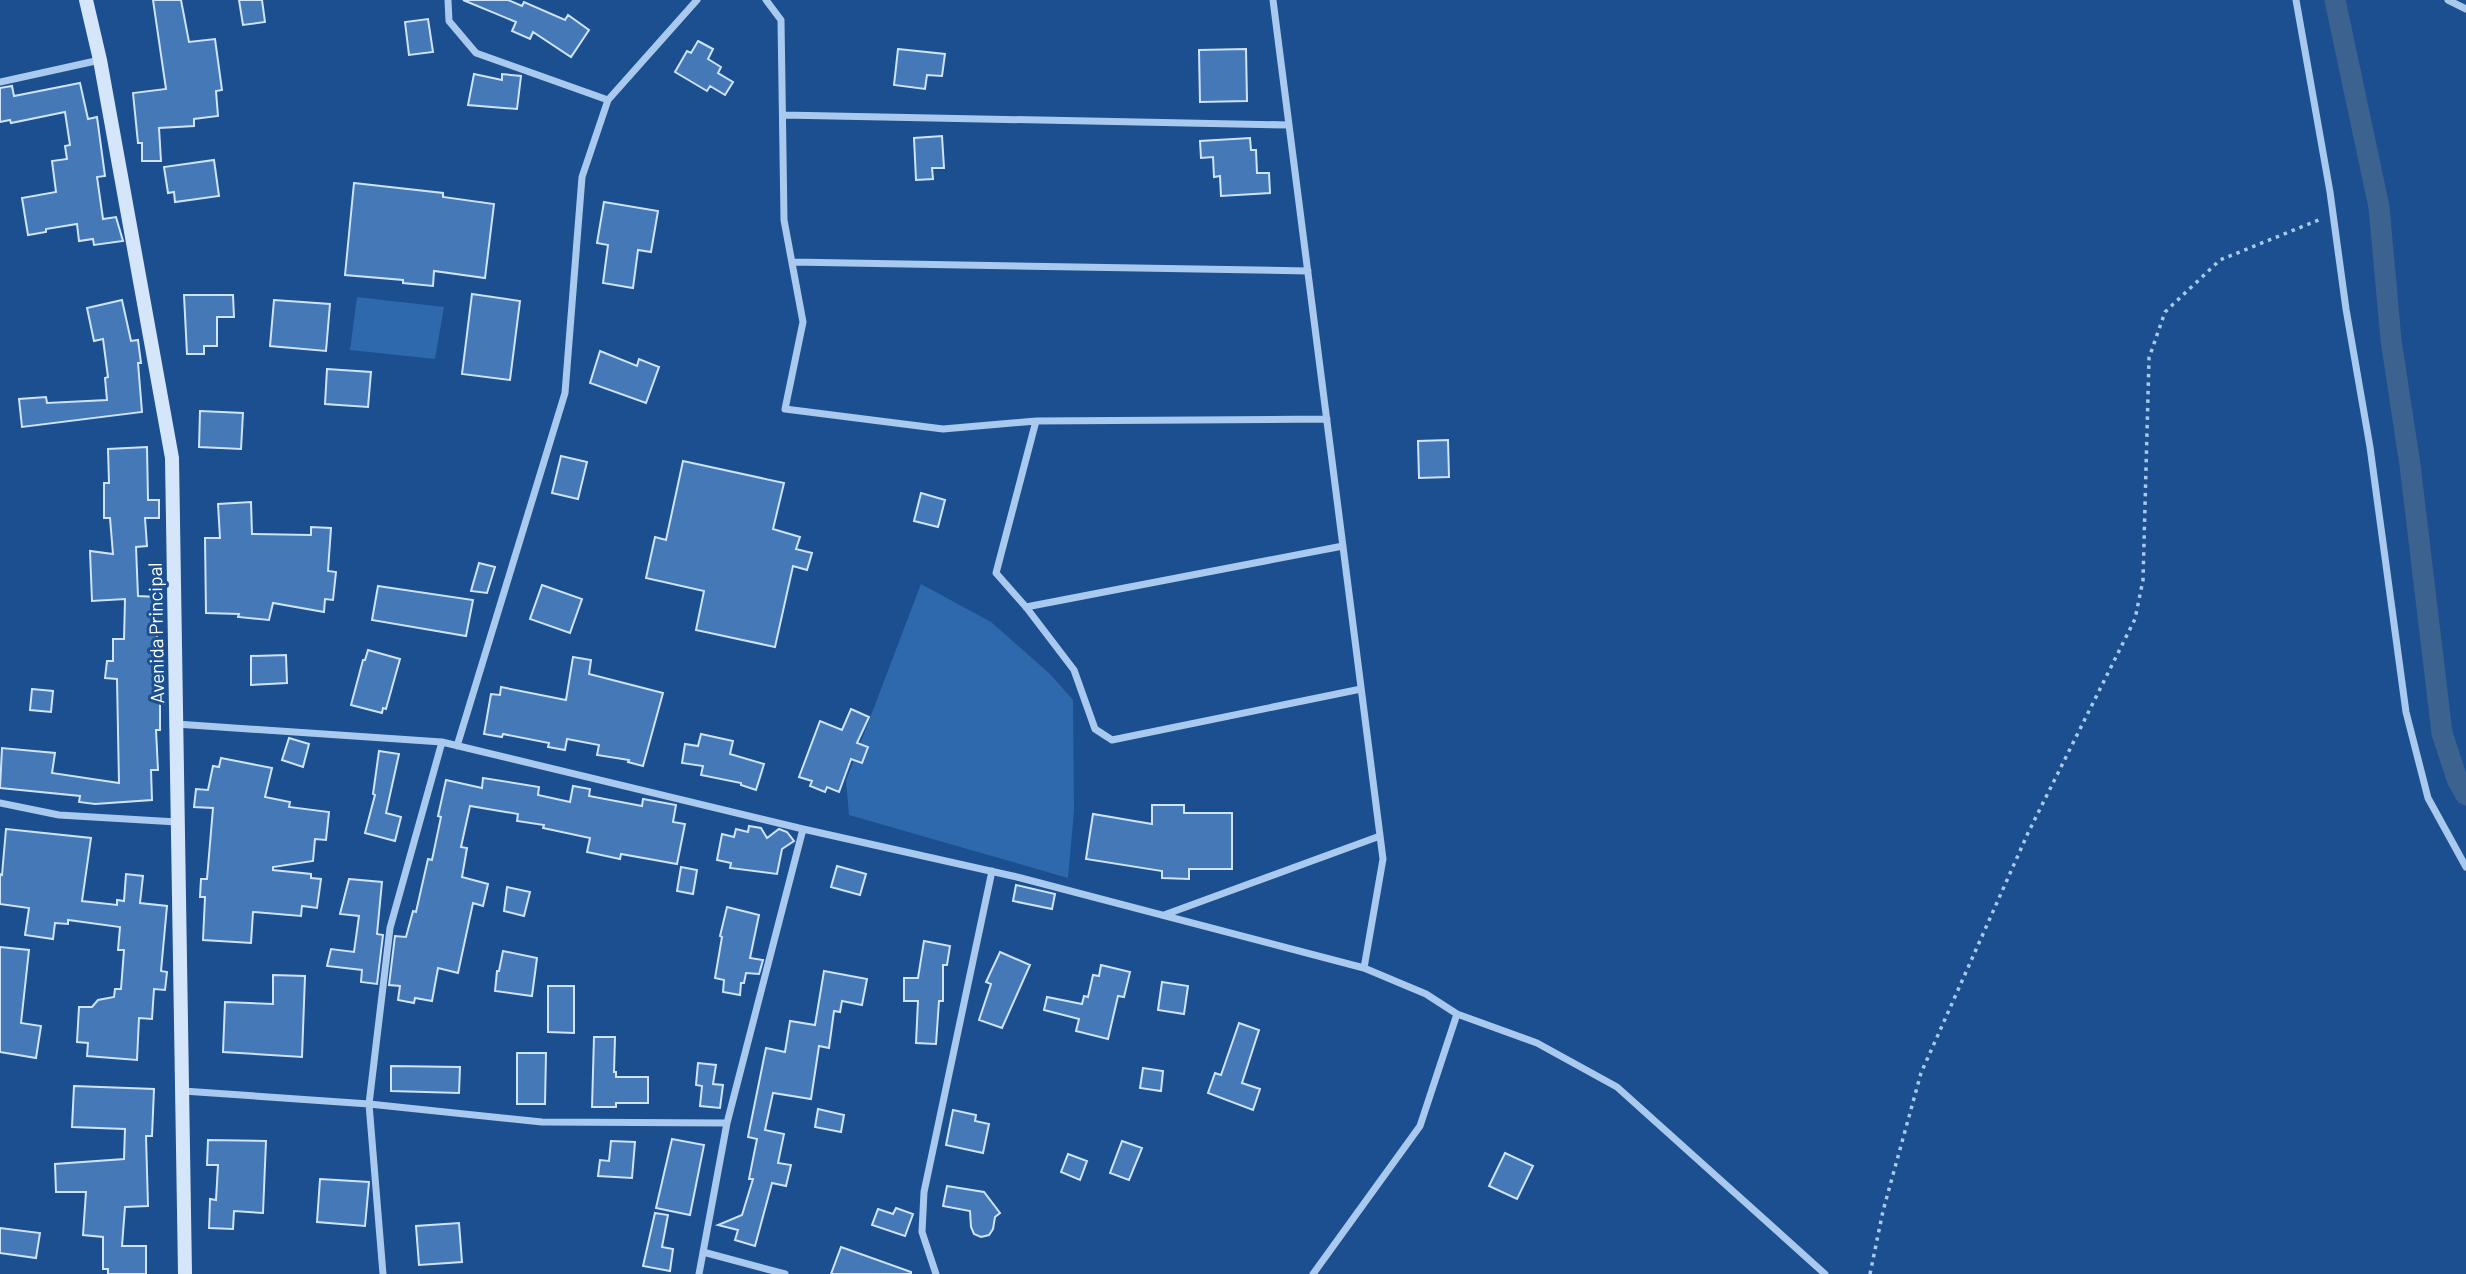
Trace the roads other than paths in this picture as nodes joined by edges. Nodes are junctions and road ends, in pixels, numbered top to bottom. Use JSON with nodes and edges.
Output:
{"nodes":[{"id":1,"x":86,"y":0,"type":"edge"},
{"id":2,"x":448,"y":0,"type":"edge"},
{"id":3,"x":697,"y":0,"type":"edge"},
{"id":4,"x":766,"y":0,"type":"edge"},
{"id":5,"x":1273,"y":0,"type":"edge"},
{"id":6,"x":2296,"y":0,"type":"edge"},
{"id":7,"x":2448,"y":0,"type":"edge"},
{"id":8,"x":2466,"y":9,"type":"edge"},
{"id":9,"x":100,"y":60,"type":"junction"},
{"id":10,"x":0,"y":82,"type":"edge"},
{"id":11,"x":608,"y":100,"type":"junction"},
{"id":12,"x":783,"y":115,"type":"junction"},
{"id":13,"x":1289,"y":125,"type":"junction"},
{"id":14,"x":792,"y":262,"type":"junction"},
{"id":15,"x":1308,"y":271,"type":"junction"},
{"id":16,"x":1327,"y":419,"type":"junction"},
{"id":17,"x":1036,"y":421,"type":"junction"},
{"id":18,"x":1343,"y":546,"type":"junction"},
{"id":19,"x":1026,"y":607,"type":"junction"},
{"id":20,"x":1362,"y":690,"type":"junction"},
{"id":21,"x":176,"y":724,"type":"junction"},
{"id":22,"x":442,"y":742,"type":"junction"},
{"id":23,"x":457,"y":746,"type":"junction"},
{"id":24,"x":0,"y":803,"type":"edge"},
{"id":25,"x":177,"y":821,"type":"junction"},
{"id":26,"x":803,"y":829,"type":"junction"},
{"id":27,"x":1380,"y":836,"type":"junction"},
{"id":28,"x":2466,"y":867,"type":"edge"},
{"id":29,"x":992,"y":871,"type":"junction"},
{"id":30,"x":1164,"y":915,"type":"junction"},
{"id":31,"x":1364,"y":968,"type":"junction"},
{"id":32,"x":1457,"y":1014,"type":"junction"},
{"id":33,"x":182,"y":1091,"type":"junction"},
{"id":34,"x":369,"y":1104,"type":"junction"},
{"id":35,"x":727,"y":1123,"type":"junction"},
{"id":36,"x":703,"y":1252,"type":"junction"},
{"id":37,"x":185,"y":1274,"type":"edge"},
{"id":38,"x":383,"y":1274,"type":"edge"},
{"id":39,"x":699,"y":1274,"type":"edge"},
{"id":40,"x":785,"y":1274,"type":"edge"},
{"id":41,"x":936,"y":1274,"type":"edge"},
{"id":42,"x":1313,"y":1274,"type":"edge"},
{"id":43,"x":1825,"y":1274,"type":"edge"}],
"edges":[{"from":1,"to":9,"type":"main road","name":"Avenida Principal"},
{"from":2,"to":11,"type":"street"},
{"from":3,"to":11,"type":"street"},
{"from":4,"to":12,"type":"street"},
{"from":5,"to":13,"type":"street"},
{"from":6,"to":28,"type":"street"},
{"from":7,"to":8,"type":"street"},
{"from":9,"to":10,"type":"street"},
{"from":9,"to":21,"type":"main road","name":"Avenida Principal"},
{"from":11,"to":23,"type":"street"},
{"from":12,"to":13,"type":"street"},
{"from":12,"to":14,"type":"street"},
{"from":13,"to":15,"type":"street"},
{"from":14,"to":15,"type":"street"},
{"from":14,"to":17,"type":"street"},
{"from":15,"to":16,"type":"street"},
{"from":16,"to":17,"type":"street"},
{"from":16,"to":18,"type":"street"},
{"from":17,"to":19,"type":"street"},
{"from":18,"to":19,"type":"street"},
{"from":18,"to":20,"type":"street"},
{"from":19,"to":20,"type":"street"},
{"from":20,"to":27,"type":"street"},
{"from":21,"to":22,"type":"street"},
{"from":21,"to":25,"type":"main road","name":"Avenida Principal"},
{"from":22,"to":23,"type":"street"},
{"from":22,"to":34,"type":"street"},
{"from":23,"to":26,"type":"street"},
{"from":24,"to":25,"type":"street"},
{"from":25,"to":33,"type":"main road","name":"Avenida Principal"},
{"from":26,"to":29,"type":"street"},
{"from":26,"to":35,"type":"street"},
{"from":27,"to":30,"type":"street"},
{"from":27,"to":31,"type":"street"},
{"from":29,"to":30,"type":"street"},
{"from":29,"to":41,"type":"street"},
{"from":30,"to":31,"type":"street"},
{"from":31,"to":32,"type":"street"},
{"from":32,"to":42,"type":"street"},
{"from":32,"to":43,"type":"street"},
{"from":33,"to":34,"type":"street"},
{"from":33,"to":37,"type":"main road","name":"Avenida Principal"},
{"from":34,"to":35,"type":"street"},
{"from":34,"to":38,"type":"street"},
{"from":35,"to":36,"type":"street"},
{"from":36,"to":39,"type":"street"},
{"from":36,"to":40,"type":"street"}]}
